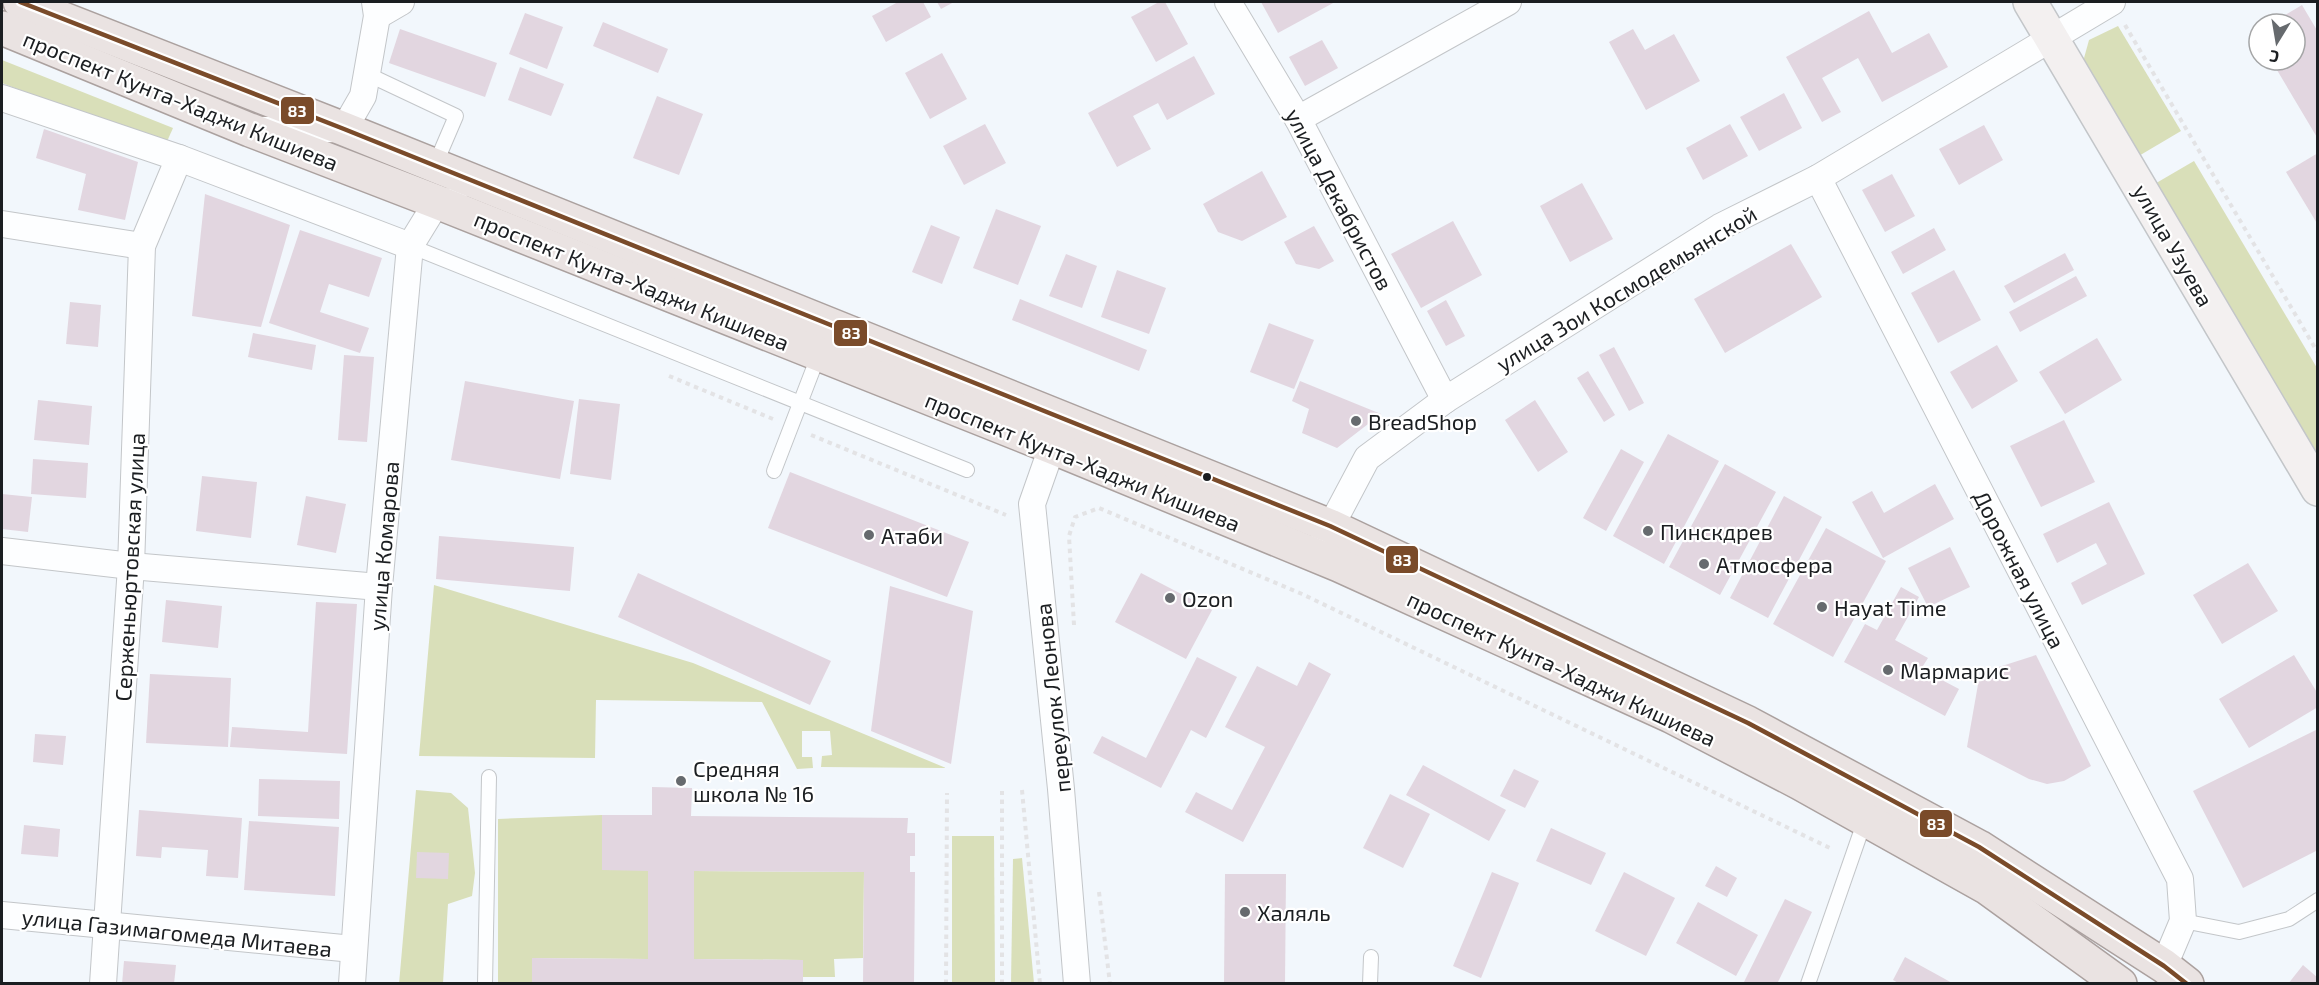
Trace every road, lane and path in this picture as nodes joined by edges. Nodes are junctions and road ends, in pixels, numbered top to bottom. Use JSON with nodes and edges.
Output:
{"nodes":[{"id":1,"x":20,"y":2,"type":"edge"},
{"id":2,"x":401,"y":2,"type":"edge"},
{"id":3,"x":1228,"y":2,"type":"edge"},
{"id":4,"x":1508,"y":2,"type":"edge"},
{"id":5,"x":2030,"y":2,"type":"edge"},
{"id":6,"x":2111,"y":2,"type":"edge"},
{"id":7,"x":376,"y":9,"type":"edge"},
{"id":8,"x":2,"y":28,"type":"edge"},
{"id":9,"x":2052,"y":38,"type":"junction"},
{"id":10,"x":367,"y":74,"type":"junction"},
{"id":11,"x":2,"y":98,"type":"edge"},
{"id":12,"x":1299,"y":119,"type":"junction"},
{"id":13,"x":344,"y":129,"type":"junction"},
{"id":14,"x":250,"y":130,"type":"junction"},
{"id":15,"x":179,"y":158,"type":"junction"},
{"id":16,"x":435,"y":165,"type":"junction"},
{"id":17,"x":1818,"y":178,"type":"junction"},
{"id":18,"x":523,"y":201,"type":"junction"},
{"id":19,"x":437,"y":202,"type":"junction"},
{"id":20,"x":2,"y":224,"type":"edge"},
{"id":21,"x":142,"y":246,"type":"junction"},
{"id":22,"x":410,"y":246,"type":"junction"},
{"id":23,"x":2318,"y":353,"type":"edge"},
{"id":24,"x":819,"y":354,"type":"junction"},
{"id":25,"x":1445,"y":400,"type":"junction"},
{"id":26,"x":800,"y":403,"type":"junction"},
{"id":27,"x":1057,"y":432,"type":"junction"},
{"id":28,"x":967,"y":470,"type":"dead end"},
{"id":29,"x":774,"y":471,"type":"dead end"},
{"id":30,"x":2318,"y":489,"type":"edge"},
{"id":31,"x":1330,"y":526,"type":"junction"},
{"id":32,"x":2,"y":551,"type":"edge"},
{"id":33,"x":1316,"y":556,"type":"junction"},
{"id":34,"x":131,"y":566,"type":"junction"},
{"id":35,"x":379,"y":587,"type":"junction"},
{"id":36,"x":1075,"y":632,"type":"dead end"},
{"id":37,"x":489,"y":777,"type":"dead end"},
{"id":38,"x":1022,"y":790,"type":"dead end"},
{"id":39,"x":1002,"y":791,"type":"dead end"},
{"id":40,"x":947,"y":793,"type":"dead end"},
{"id":41,"x":1865,"y":820,"type":"junction"},
{"id":42,"x":1851,"y":858,"type":"junction"},
{"id":43,"x":1099,"y":890,"type":"dead end"},
{"id":44,"x":2318,"y":900,"type":"edge"},
{"id":45,"x":2,"y":915,"type":"edge"},
{"id":46,"x":2183,"y":921,"type":"junction"},
{"id":47,"x":107,"y":927,"type":"junction"},
{"id":48,"x":353,"y":949,"type":"junction"},
{"id":49,"x":1371,"y":957,"type":"dead end"},
{"id":50,"x":2176,"y":975,"type":"edge"},
{"id":51,"x":103,"y":984,"type":"edge"},
{"id":52,"x":352,"y":984,"type":"edge"},
{"id":53,"x":485,"y":984,"type":"edge"},
{"id":54,"x":946,"y":984,"type":"edge"},
{"id":55,"x":1002,"y":984,"type":"edge"},
{"id":56,"x":1040,"y":984,"type":"edge"},
{"id":57,"x":1077,"y":984,"type":"edge"},
{"id":58,"x":1110,"y":984,"type":"edge"},
{"id":59,"x":1370,"y":984,"type":"edge"},
{"id":60,"x":1808,"y":984,"type":"edge"},
{"id":61,"x":2120,"y":984,"type":"edge"}],
"edges":[{"from":1,"to":13,"type":"main road","name":"проспект Кунта-Хаджи Кишиева"},
{"from":2,"to":7,"type":"street"},
{"from":3,"to":12,"type":"street","name":"улица Декабристов"},
{"from":4,"to":12,"type":"street"},
{"from":5,"to":9,"type":"main road","name":"улица Узуева"},
{"from":6,"to":9,"type":"street","name":"улица Зои Космодемьянской"},
{"from":6,"to":23,"type":"path"},
{"from":7,"to":10,"type":"street"},
{"from":8,"to":14,"type":"main road","name":"проспект Кунта-Хаджи Кишиева"},
{"from":9,"to":17,"type":"street","name":"улица Зои Космодемьянской"},
{"from":9,"to":30,"type":"main road","name":"улица Узуева"},
{"from":10,"to":13,"type":"street"},
{"from":10,"to":16,"type":"lane"},
{"from":11,"to":15,"type":"street"},
{"from":12,"to":25,"type":"street","name":"улица Декабристов"},
{"from":13,"to":14,"type":"street"},
{"from":13,"to":16,"type":"main road","name":"проспект Кунта-Хаджи Кишиева"},
{"from":14,"to":19,"type":"main road","name":"проспект Кунта-Хаджи Кишиева"},
{"from":15,"to":21,"type":"street","name":"Серженьюртовская улица"},
{"from":15,"to":22,"type":"street"},
{"from":16,"to":18,"type":"main road","name":"проспект Кунта-Хаджи Кишиева"},
{"from":17,"to":25,"type":"street","name":"улица Зои Космодемьянской"},
{"from":17,"to":46,"type":"street","name":"Дорожная улица"},
{"from":18,"to":19,"type":"street"},
{"from":18,"to":27,"type":"main road","name":"проспект Кунта-Хаджи Кишиева"},
{"from":19,"to":22,"type":"street","name":"улица Комарова"},
{"from":19,"to":24,"type":"main road","name":"проспект Кунта-Хаджи Кишиева"},
{"from":20,"to":21,"type":"street"},
{"from":21,"to":34,"type":"street","name":"Серженьюртовская улица"},
{"from":22,"to":26,"type":"lane"},
{"from":22,"to":35,"type":"street","name":"улица Комарова"},
{"from":24,"to":26,"type":"lane"},
{"from":24,"to":27,"type":"main road","name":"проспект Кунта-Хаджи Кишиева"},
{"from":25,"to":31,"type":"street","name":"улица Зои Космодемьянской"},
{"from":26,"to":28,"type":"lane"},
{"from":26,"to":29,"type":"lane"},
{"from":27,"to":31,"type":"main road","name":"проспект Кунта-Хаджи Кишиева"},
{"from":27,"to":33,"type":"main road","name":"проспект Кунта-Хаджи Кишиева"},
{"from":27,"to":57,"type":"street","name":"переулок Леонова"},
{"from":31,"to":33,"type":"street","name":"улица Зои Космодемьянской"},
{"from":31,"to":50,"type":"main road","name":"проспект Кунта-Хаджи Кишиева"},
{"from":32,"to":34,"type":"street"},
{"from":33,"to":41,"type":"main road","name":"проспект Кунта-Хаджи Кишиева"},
{"from":34,"to":35,"type":"street"},
{"from":34,"to":47,"type":"street","name":"Серженьюртовская улица"},
{"from":35,"to":48,"type":"street","name":"улица Комарова"},
{"from":36,"to":42,"type":"path"},
{"from":37,"to":53,"type":"lane"},
{"from":38,"to":56,"type":"path"},
{"from":39,"to":55,"type":"path"},
{"from":40,"to":54,"type":"path"},
{"from":41,"to":42,"type":"lane"},
{"from":41,"to":61,"type":"main road","name":"проспект Кунта-Хаджи Кишиева"},
{"from":42,"to":60,"type":"lane"},
{"from":43,"to":58,"type":"path"},
{"from":44,"to":46,"type":"lane"},
{"from":45,"to":47,"type":"street","name":"улица Газимагомеда Митаева"},
{"from":46,"to":50,"type":"street","name":"Дорожная улица"},
{"from":47,"to":48,"type":"street","name":"улица Газимагомеда Митаева"},
{"from":47,"to":51,"type":"street","name":"Серженьюртовская улица"},
{"from":48,"to":52,"type":"street","name":"улица Комарова"},
{"from":49,"to":59,"type":"lane"}]}
